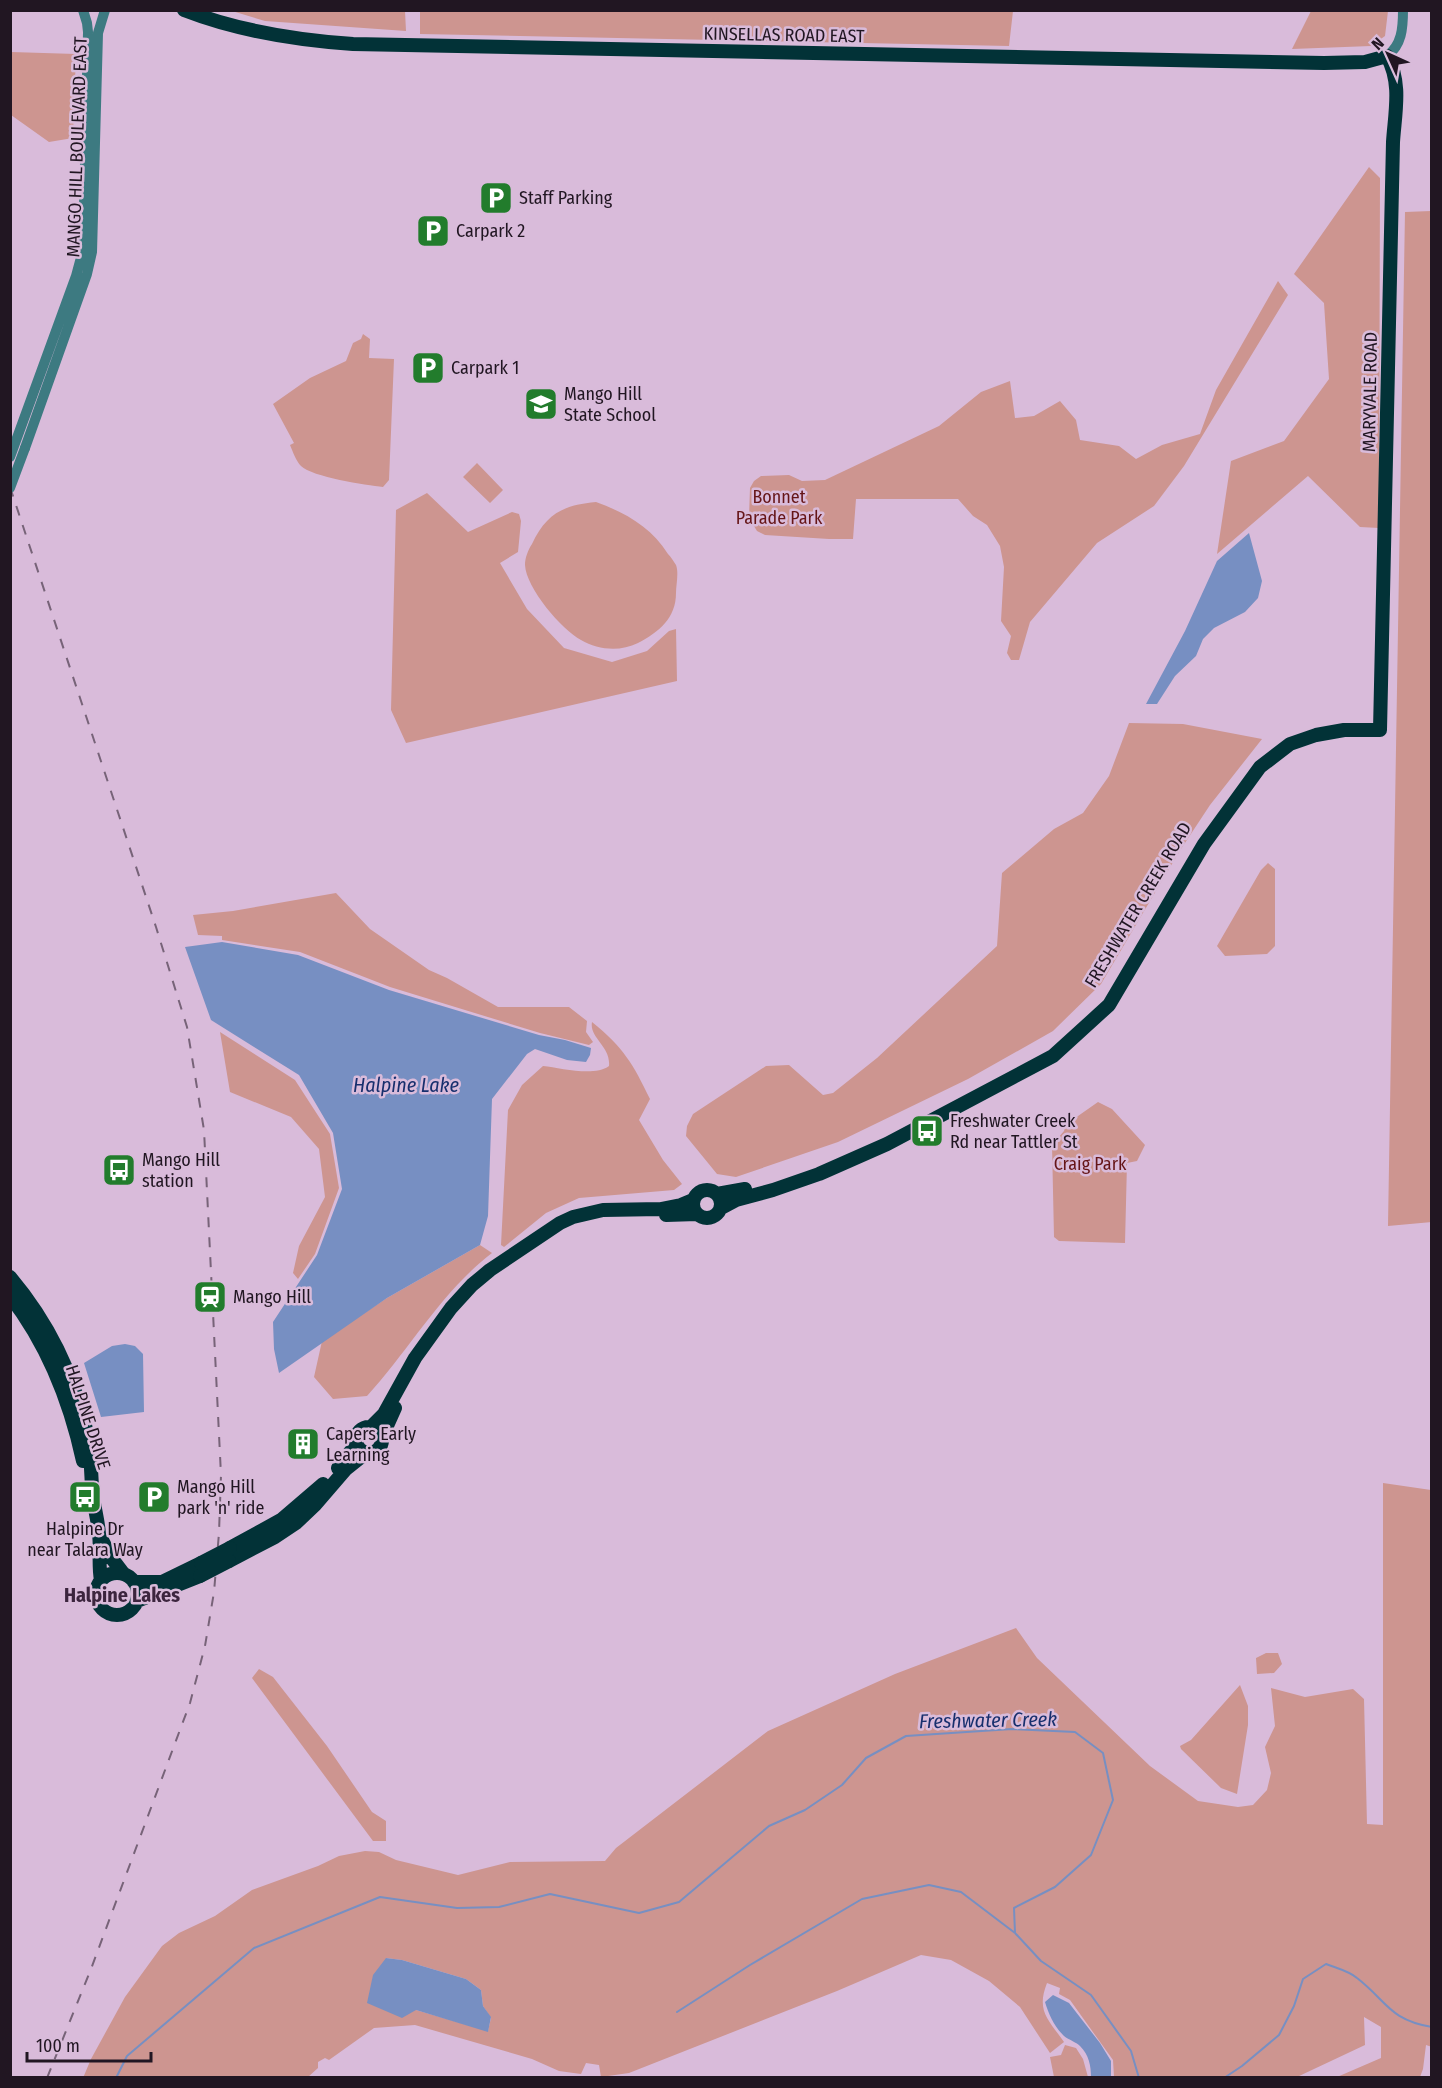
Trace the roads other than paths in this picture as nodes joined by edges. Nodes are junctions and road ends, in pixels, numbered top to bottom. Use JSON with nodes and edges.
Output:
{"nodes":[{"id":1,"x":83,"y":10,"type":"edge"},
{"id":2,"x":105,"y":10,"type":"edge"},
{"id":3,"x":184,"y":10,"type":"edge"},
{"id":4,"x":1403,"y":10,"type":"edge"},
{"id":5,"x":1387,"y":56,"type":"junction"},
{"id":6,"x":10,"y":457,"type":"edge"},
{"id":7,"x":10,"y":488,"type":"edge"},
{"id":8,"x":1380,"y":726,"type":"joint"},
{"id":9,"x":719,"y":1201,"type":"junction"},
{"id":10,"x":695,"y":1207,"type":"junction"},
{"id":11,"x":10,"y":1277,"type":"edge"},
{"id":12,"x":10,"y":1296,"type":"edge"},
{"id":13,"x":371,"y":1427,"type":"junction"},
{"id":14,"x":382,"y":1437,"type":"junction"},
{"id":15,"x":362,"y":1448,"type":"junction"},
{"id":16,"x":92,"y":1489,"type":"junction"},
{"id":17,"x":100,"y":1535,"type":"junction"},
{"id":18,"x":201,"y":1570,"type":"junction"},
{"id":19,"x":129,"y":1577,"type":"junction"},
{"id":20,"x":101,"y":1580,"type":"junction"},
{"id":21,"x":136,"y":1601,"type":"junction"}],
"edges":[{"from":1,"to":6,"type":"street","name":"MANGO HILL BOULEVARD EAST"},
{"from":2,"to":7,"type":"street","name":"MANGO HILL BOULEVARD EAST","bridge":true},
{"from":3,"to":5,"type":"main road","name":"KINSELLAS ROAD EAST"},
{"from":4,"to":5,"type":"street"},
{"from":5,"to":8,"type":"main road","name":"MARYVALE ROAD"},
{"from":8,"to":9,"type":"main road","name":"FRESHWATER CREEK ROAD"},
{"from":9,"to":10,"type":"main road"},
{"from":9,"to":10,"type":"main road"},
{"from":10,"to":13,"type":"main road"},
{"from":10,"to":14,"type":"main road"},
{"from":11,"to":16,"type":"main road","name":"HALPINE DRIVE"},
{"from":12,"to":16,"type":"main road","name":"HALPINE DRIVE"},
{"from":13,"to":14,"type":"main road"},
{"from":13,"to":15,"type":"main road"},
{"from":14,"to":15,"type":"main road"},
{"from":15,"to":18,"type":"main road","bridge":true},
{"from":16,"to":17,"type":"main road","name":"HALPINE DRIVE"},
{"from":17,"to":19,"type":"main road","name":"HALPINE DRIVE"},
{"from":17,"to":20,"type":"main road","name":"HALPINE DRIVE"},
{"from":18,"to":19,"type":"main road"},
{"from":18,"to":21,"type":"main road"},
{"from":19,"to":20,"type":"main road"},
{"from":19,"to":21,"type":"main road"},
{"from":20,"to":21,"type":"main road"}]}
